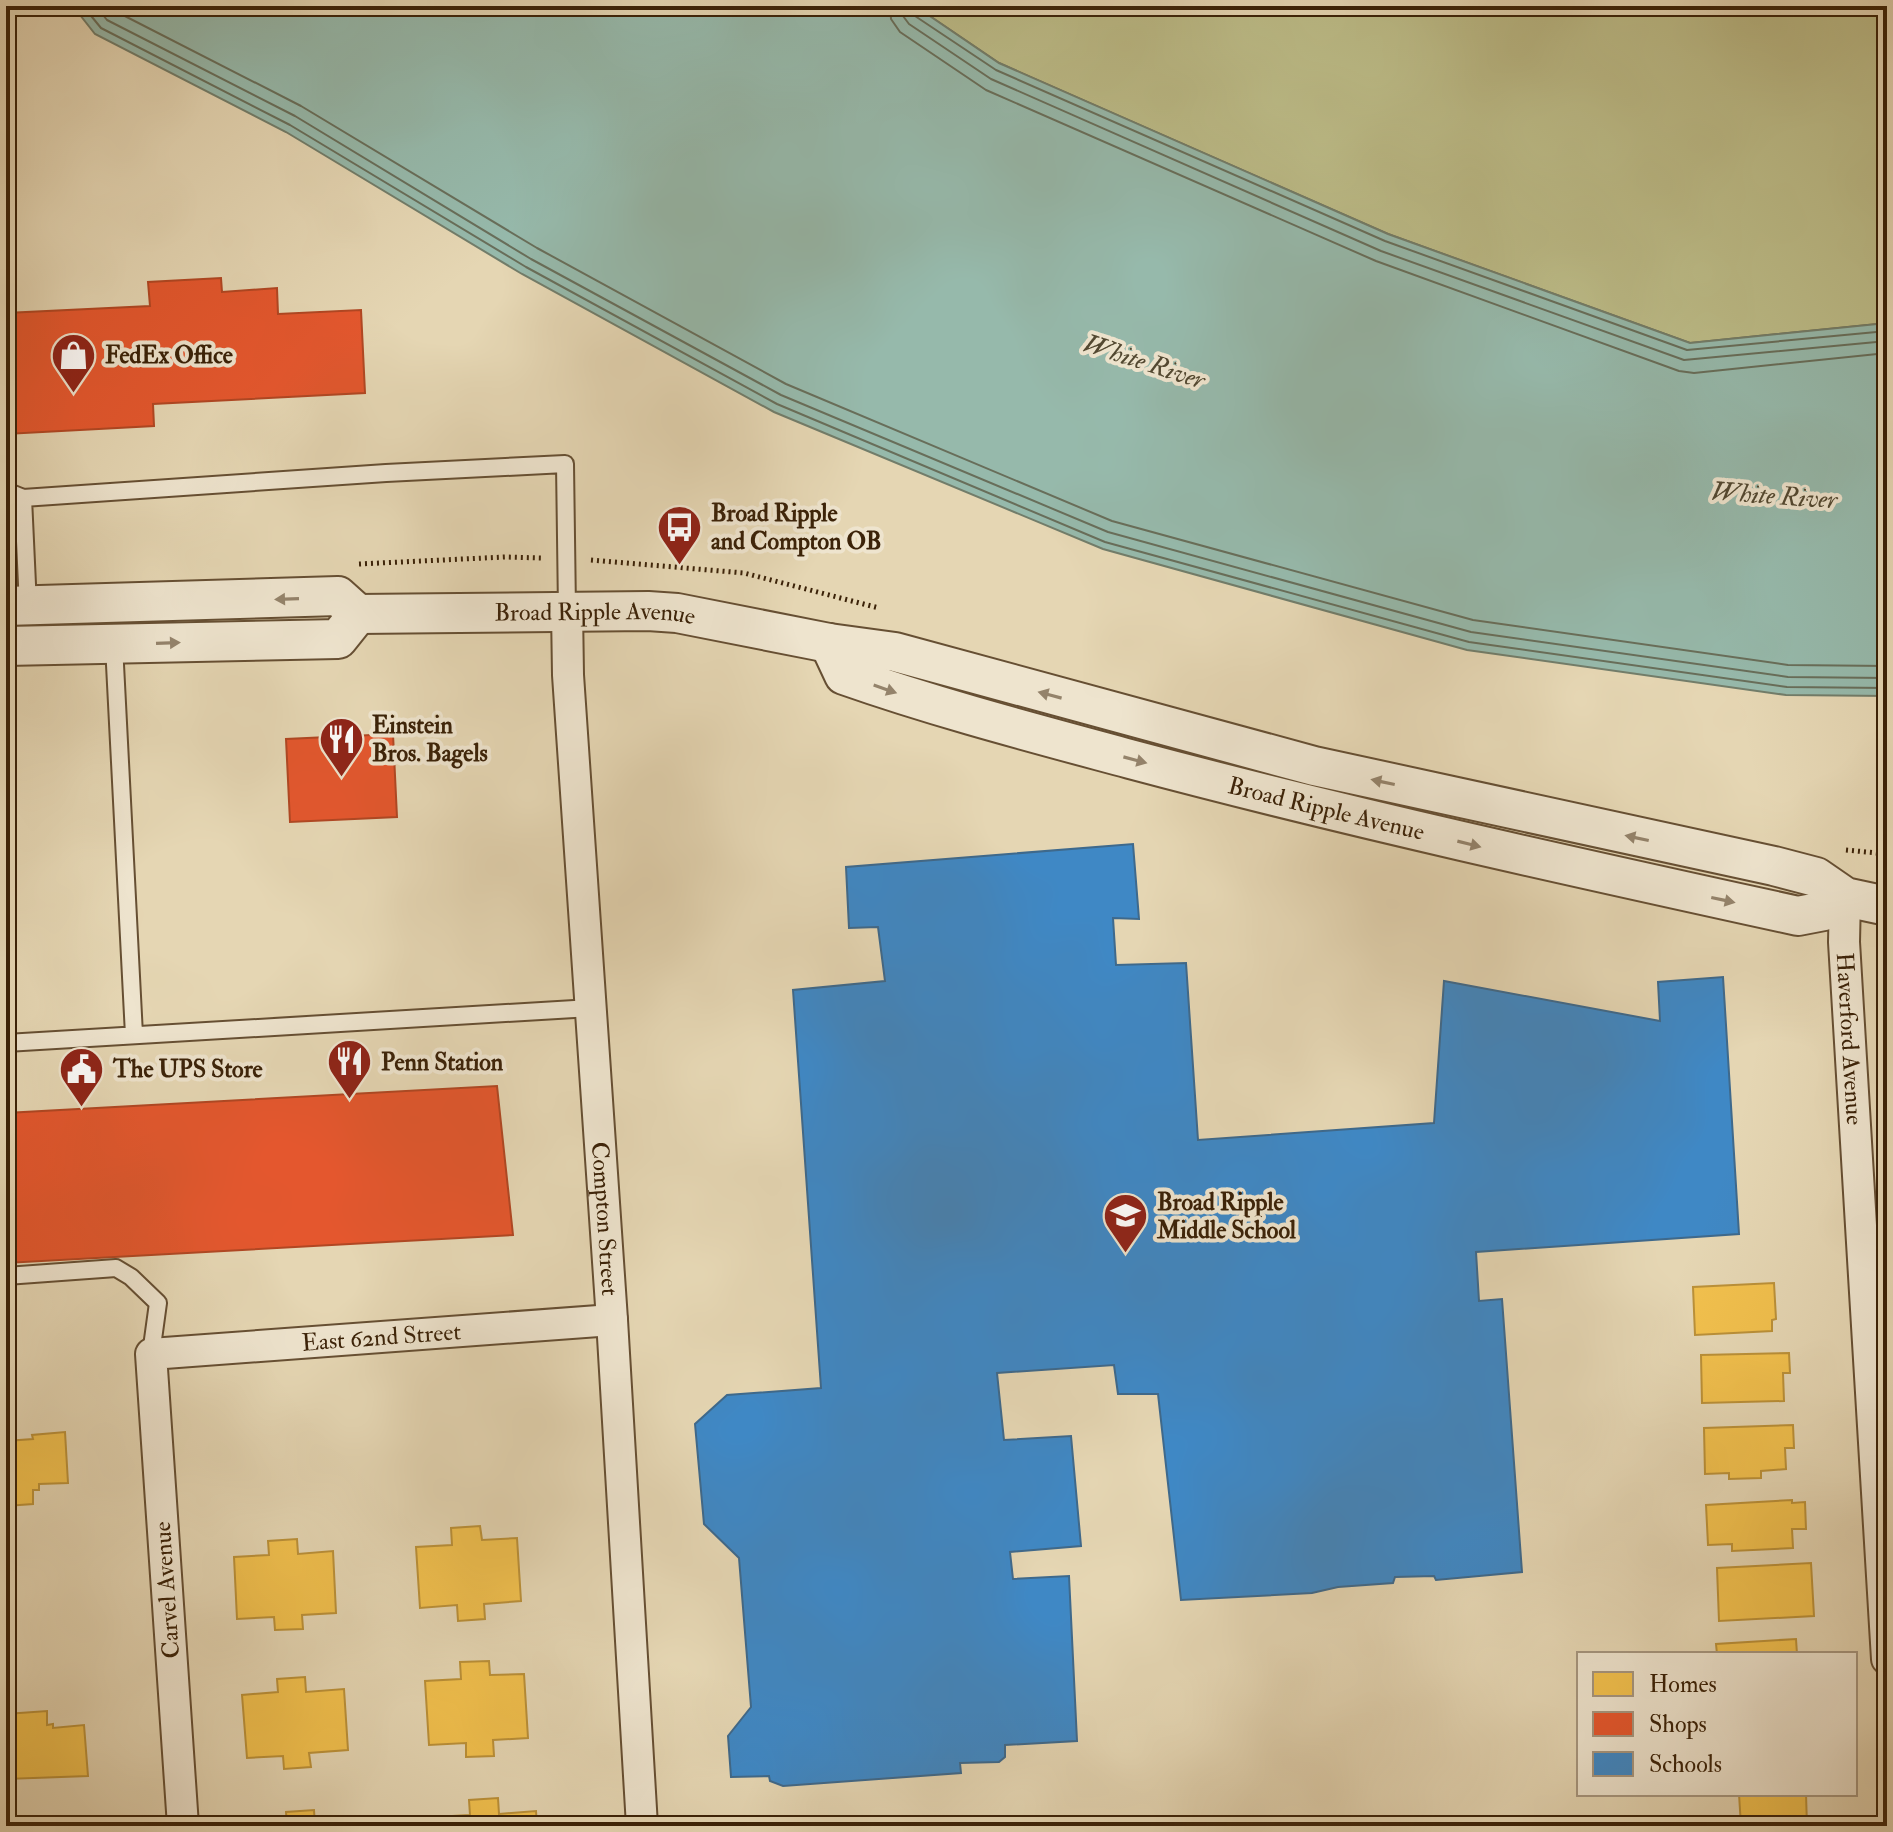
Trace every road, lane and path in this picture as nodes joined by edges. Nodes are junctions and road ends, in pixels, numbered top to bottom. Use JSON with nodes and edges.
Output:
{"nodes":[{"id":1,"x":6,"y":491,"type":"edge"},
{"id":2,"x":23,"y":498,"type":"junction"},
{"id":3,"x":17,"y":606,"type":"edge"},
{"id":4,"x":567,"y":610,"type":"junction"},
{"id":5,"x":358,"y":614,"type":"junction"},
{"id":6,"x":114,"y":645,"type":"junction"},
{"id":7,"x":6,"y":646,"type":"edge"},
{"id":8,"x":1845,"y":897,"type":"junction"},
{"id":9,"x":1887,"y":906,"type":"edge"},
{"id":10,"x":591,"y":1008,"type":"junction"},
{"id":11,"x":134,"y":1035,"type":"junction"},
{"id":12,"x":6,"y":1043,"type":"edge"},
{"id":13,"x":6,"y":1276,"type":"edge"},
{"id":14,"x":1876,"y":1285,"type":"edge"},
{"id":15,"x":612,"y":1320,"type":"junction"},
{"id":16,"x":151,"y":1354,"type":"junction"},
{"id":17,"x":1887,"y":1659,"type":"edge"},
{"id":18,"x":183,"y":1826,"type":"edge"},
{"id":19,"x":642,"y":1826,"type":"edge"}],
"edges":[{"from":1,"to":2,"type":"lane"},
{"from":2,"to":3,"type":"lane"},
{"from":2,"to":4,"type":"lane"},
{"from":5,"to":3,"type":"street","name":"Broad Ripple Avenue","one_way":true},
{"from":4,"to":5,"type":"street","name":"Broad Ripple Avenue"},
{"from":4,"to":8,"type":"street","name":"Broad Ripple Avenue"},
{"from":4,"to":10,"type":"street","name":"Compton Street"},
{"from":6,"to":5,"type":"street","one_way":true},
{"from":6,"to":7,"type":"street"},
{"from":6,"to":11,"type":"lane"},
{"from":8,"to":9,"type":"street","name":"Broad Ripple Avenue"},
{"from":8,"to":14,"type":"street","name":"Haverford Avenue"},
{"from":10,"to":11,"type":"lane"},
{"from":10,"to":15,"type":"street","name":"Compton Street"},
{"from":11,"to":12,"type":"lane"},
{"from":13,"to":16,"type":"lane"},
{"from":14,"to":17,"type":"street","name":"Haverford Avenue"},
{"from":15,"to":16,"type":"street","name":"East 62nd Street"},
{"from":15,"to":19,"type":"street","name":"Compton Street"},
{"from":16,"to":18,"type":"street","name":"Carvel Avenue"}]}
